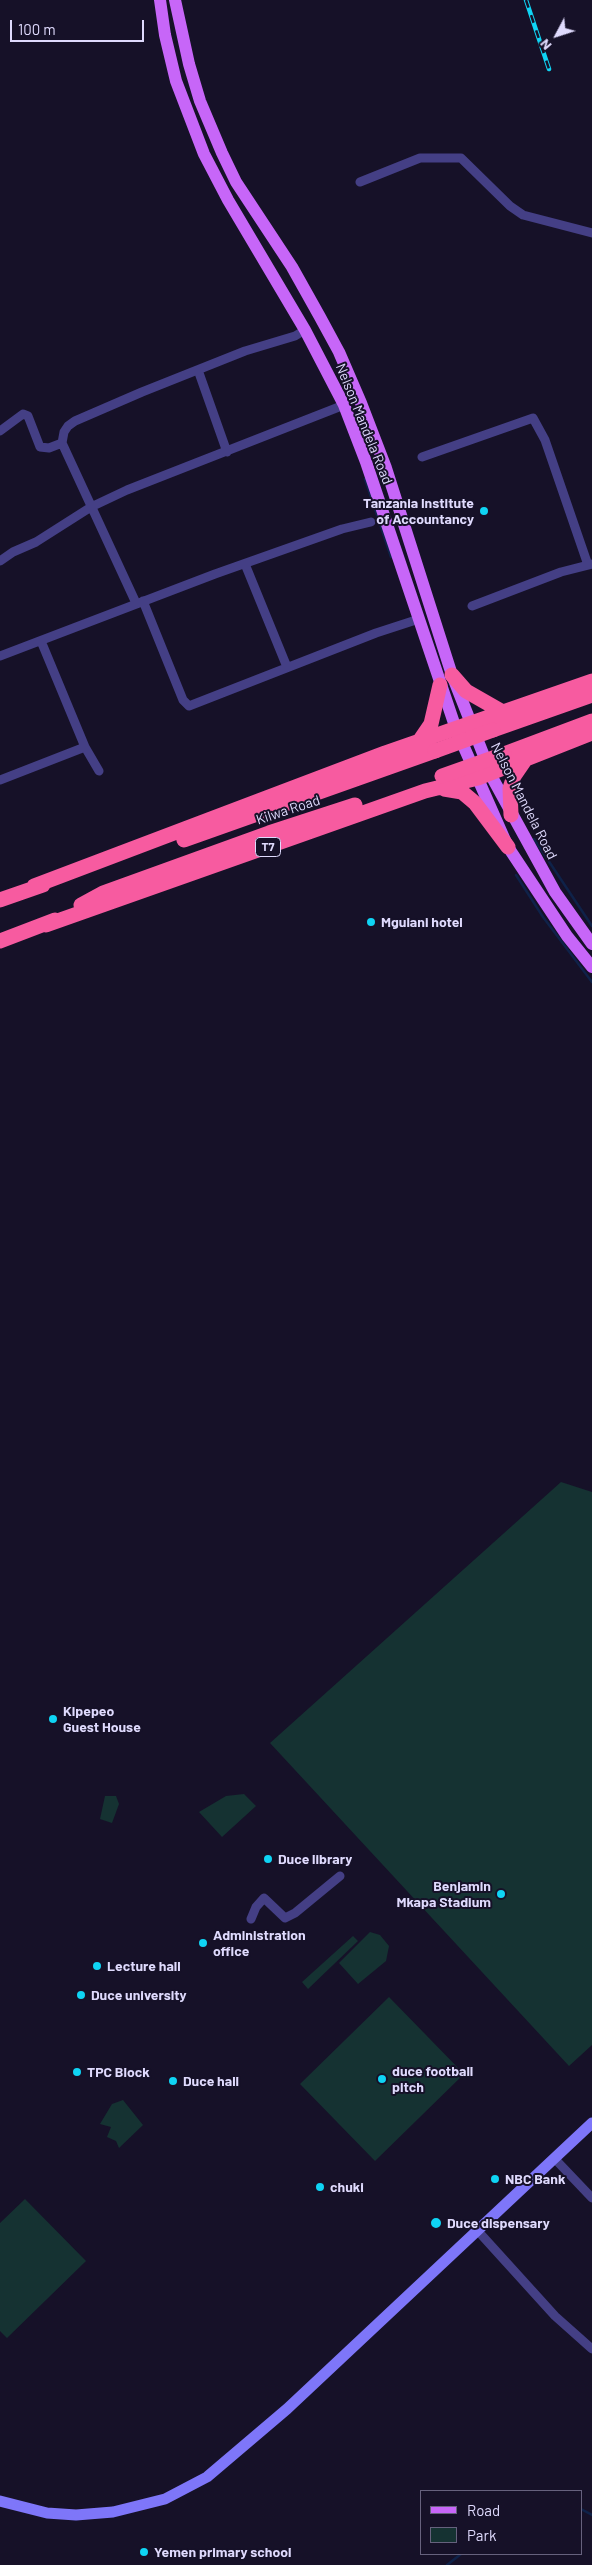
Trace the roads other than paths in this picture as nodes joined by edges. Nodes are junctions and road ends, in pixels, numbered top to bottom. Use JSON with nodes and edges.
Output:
{"nodes":[{"id":1,"x":160,"y":0,"type":"edge"},
{"id":2,"x":175,"y":0,"type":"edge"},
{"id":3,"x":360,"y":182,"type":"dead end"},
{"id":4,"x":592,"y":233,"type":"edge"},
{"id":5,"x":305,"y":330,"type":"junction"},
{"id":6,"x":198,"y":370,"type":"junction"},
{"id":7,"x":344,"y":405,"type":"junction"},
{"id":8,"x":0,"y":430,"type":"edge"},
{"id":9,"x":62,"y":443,"type":"junction"},
{"id":10,"x":227,"y":452,"type":"junction"},
{"id":11,"x":422,"y":457,"type":"dead end"},
{"id":12,"x":91,"y":506,"type":"junction"},
{"id":13,"x":371,"y":522,"type":"dead end"},
{"id":14,"x":0,"y":562,"type":"edge"},
{"id":15,"x":245,"y":564,"type":"junction"},
{"id":16,"x":590,"y":564,"type":"edge"},
{"id":17,"x":139,"y":602,"type":"junction"},
{"id":18,"x":472,"y":606,"type":"dead end"},
{"id":19,"x":419,"y":619,"type":"junction"},
{"id":20,"x":42,"y":641,"type":"junction"},
{"id":21,"x":0,"y":656,"type":"edge"},
{"id":22,"x":287,"y":667,"type":"junction"},
{"id":23,"x":452,"y":675,"type":"junction"},
{"id":24,"x":592,"y":681,"type":"edge"},
{"id":25,"x":440,"y":685,"type":"junction"},
{"id":26,"x":592,"y":694,"type":"edge"},
{"id":27,"x":501,"y":711,"type":"junction"},
{"id":28,"x":592,"y":721,"type":"edge"},
{"id":29,"x":463,"y":726,"type":"junction"},
{"id":30,"x":592,"y":732,"type":"edge"},
{"id":31,"x":418,"y":743,"type":"junction"},
{"id":32,"x":85,"y":747,"type":"junction"},
{"id":33,"x":525,"y":760,"type":"junction"},
{"id":34,"x":98,"y":771,"type":"dead end"},
{"id":35,"x":484,"y":775,"type":"junction"},
{"id":36,"x":0,"y":780,"type":"edge"},
{"id":37,"x":432,"y":789,"type":"junction"},
{"id":38,"x":511,"y":815,"type":"junction"},
{"id":39,"x":508,"y":847,"type":"junction"},
{"id":40,"x":34,"y":886,"type":"junction"},
{"id":41,"x":0,"y":900,"type":"edge"},
{"id":42,"x":46,"y":925,"type":"junction"},
{"id":43,"x":0,"y":941,"type":"edge"},
{"id":44,"x":592,"y":944,"type":"edge"},
{"id":45,"x":592,"y":967,"type":"edge"},
{"id":46,"x":340,"y":1876,"type":"dead end"},
{"id":47,"x":251,"y":1919,"type":"dead end"},
{"id":48,"x":592,"y":2123,"type":"edge"},
{"id":49,"x":554,"y":2158,"type":"junction"},
{"id":50,"x":592,"y":2198,"type":"edge"},
{"id":51,"x":477,"y":2230,"type":"junction"},
{"id":52,"x":592,"y":2349,"type":"edge"},
{"id":53,"x":0,"y":2501,"type":"edge"}],
"edges":[{"from":1,"to":5,"type":"main road","name":"Nelson Mandela Road"},
{"from":2,"to":23,"type":"main road","name":"Nelson Mandela Road"},
{"from":3,"to":4,"type":"street"},
{"from":5,"to":6,"type":"street"},
{"from":5,"to":7,"type":"main road","name":"Nelson Mandela Road"},
{"from":6,"to":9,"type":"street"},
{"from":6,"to":10,"type":"street"},
{"from":7,"to":10,"type":"street"},
{"from":7,"to":19,"type":"main road","name":"Nelson Mandela Road"},
{"from":8,"to":9,"type":"street"},
{"from":9,"to":12,"type":"street"},
{"from":10,"to":12,"type":"street"},
{"from":11,"to":16,"type":"street"},
{"from":12,"to":14,"type":"street"},
{"from":12,"to":17,"type":"street"},
{"from":13,"to":15,"type":"street"},
{"from":15,"to":17,"type":"street"},
{"from":15,"to":22,"type":"street"},
{"from":16,"to":18,"type":"street"},
{"from":17,"to":20,"type":"street"},
{"from":17,"to":22,"type":"street"},
{"from":19,"to":22,"type":"street"},
{"from":19,"to":25,"type":"main road","name":"Nelson Mandela Road"},
{"from":20,"to":21,"type":"street"},
{"from":20,"to":32,"type":"street"},
{"from":23,"to":27,"type":"highway"},
{"from":23,"to":29,"type":"main road","name":"Nelson Mandela Road"},
{"from":24,"to":27,"type":"highway"},
{"from":25,"to":29,"type":"main road","name":"Nelson Mandela Road"},
{"from":25,"to":31,"type":"highway"},
{"from":26,"to":40,"type":"highway","name":"Kilwa Road","bridge":true},
{"from":27,"to":29,"type":"highway"},
{"from":28,"to":42,"type":"highway","name":"Kilwa Road","number":"T7","bridge":true},
{"from":29,"to":31,"type":"highway"},
{"from":29,"to":35,"type":"main road","name":"Nelson Mandela Road"},
{"from":30,"to":33,"type":"highway","number":"T7"},
{"from":31,"to":40,"type":"highway"},
{"from":32,"to":34,"type":"street"},
{"from":32,"to":36,"type":"street"},
{"from":33,"to":35,"type":"highway","number":"T7"},
{"from":33,"to":38,"type":"highway"},
{"from":35,"to":37,"type":"highway","number":"T7"},
{"from":35,"to":38,"type":"main road","name":"Nelson Mandela Road"},
{"from":35,"to":39,"type":"main road","name":"Nelson Mandela Road"},
{"from":37,"to":39,"type":"highway"},
{"from":37,"to":42,"type":"highway","number":"T7"},
{"from":38,"to":44,"type":"main road","name":"Nelson Mandela Road"},
{"from":39,"to":45,"type":"main road","name":"Nelson Mandela Road"},
{"from":40,"to":41,"type":"highway","name":"Kilwa Road"},
{"from":42,"to":43,"type":"highway","name":"Kilwa Road","number":"T7"},
{"from":46,"to":47,"type":"street"},
{"from":48,"to":49,"type":"street"},
{"from":49,"to":50,"type":"street"},
{"from":49,"to":51,"type":"street"},
{"from":51,"to":52,"type":"street"},
{"from":51,"to":53,"type":"street"}]}
